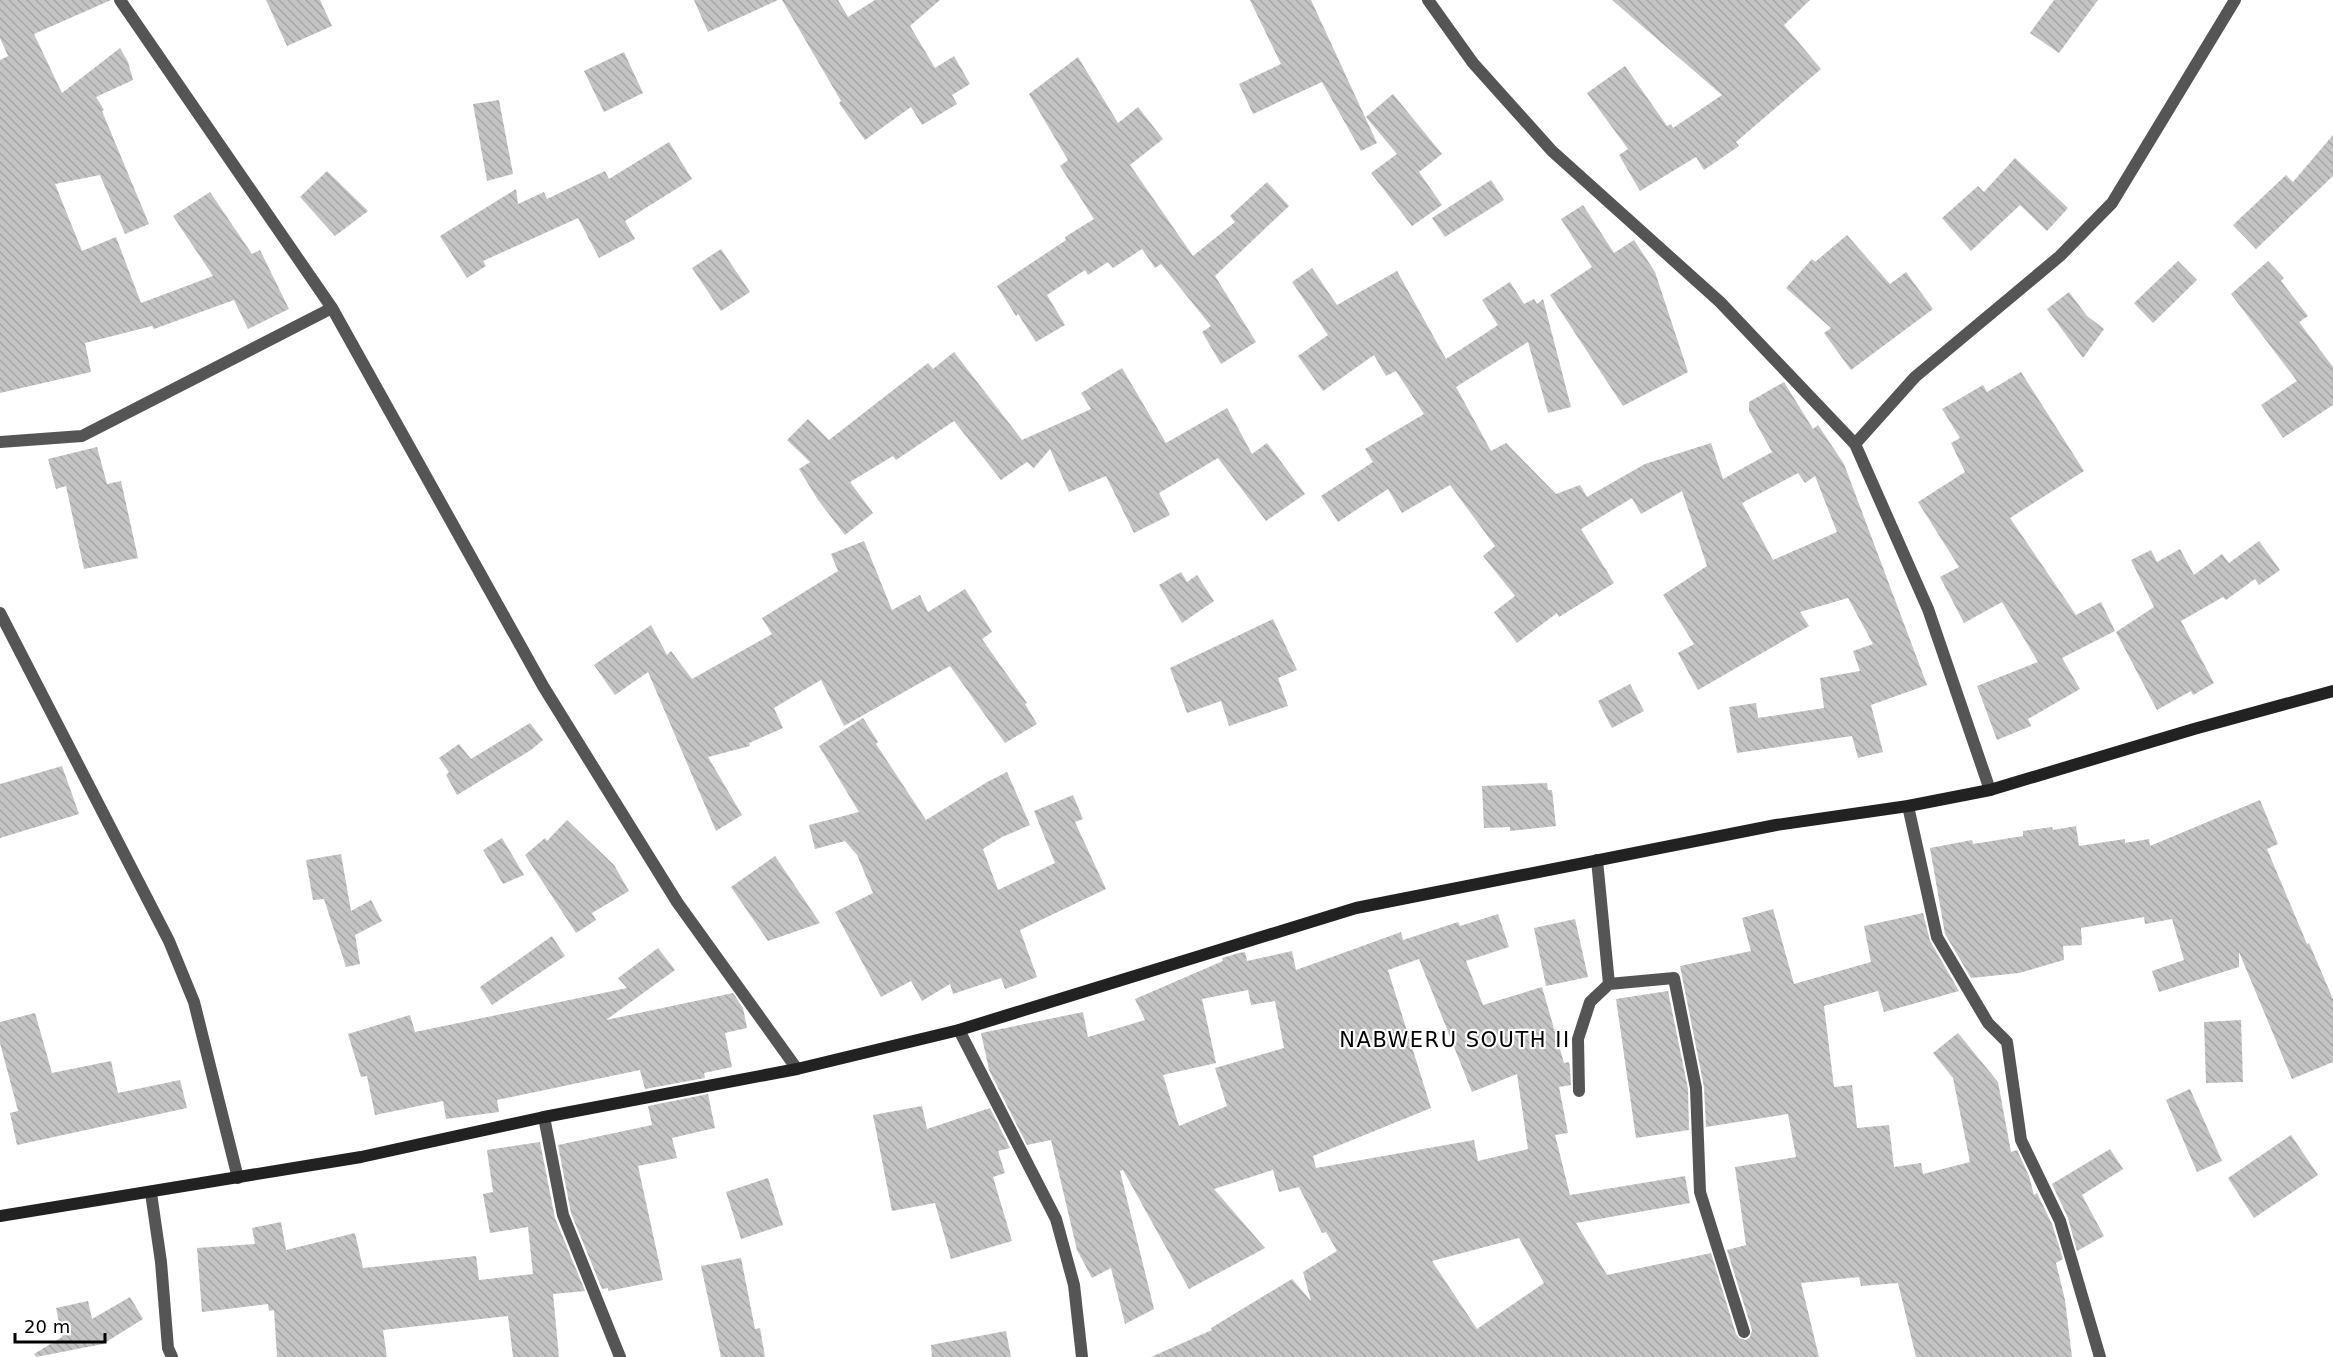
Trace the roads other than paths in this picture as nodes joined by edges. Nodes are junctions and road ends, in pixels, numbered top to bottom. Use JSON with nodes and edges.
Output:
{"nodes":[{"id":1,"x":120,"y":0,"type":"edge"},
{"id":2,"x":1428,"y":0,"type":"edge"},
{"id":3,"x":2235,"y":0,"type":"edge"},
{"id":4,"x":332,"y":308,"type":"junction"},
{"id":5,"x":0,"y":442,"type":"edge"},
{"id":6,"x":1855,"y":444,"type":"junction"},
{"id":7,"x":0,"y":613,"type":"edge"},
{"id":8,"x":2333,"y":691,"type":"edge"},
{"id":9,"x":1990,"y":790,"type":"junction"},
{"id":10,"x":1908,"y":806,"type":"junction"},
{"id":11,"x":1597,"y":860,"type":"junction"},
{"id":12,"x":1609,"y":984,"type":"junction"},
{"id":13,"x":959,"y":1030,"type":"junction"},
{"id":14,"x":797,"y":1069,"type":"junction"},
{"id":15,"x":1580,"y":1091,"type":"dead end"},
{"id":16,"x":544,"y":1117,"type":"junction"},
{"id":17,"x":238,"y":1178,"type":"junction"},
{"id":18,"x":151,"y":1193,"type":"junction"},
{"id":19,"x":0,"y":1216,"type":"edge"},
{"id":20,"x":1744,"y":1332,"type":"dead end"},
{"id":21,"x":172,"y":1357,"type":"edge"},
{"id":22,"x":620,"y":1357,"type":"edge"},
{"id":23,"x":1082,"y":1357,"type":"edge"},
{"id":24,"x":2100,"y":1357,"type":"edge"}],
"edges":[{"from":1,"to":4,"type":"street"},
{"from":2,"to":6,"type":"street"},
{"from":3,"to":6,"type":"street"},
{"from":4,"to":5,"type":"street"},
{"from":4,"to":14,"type":"street"},
{"from":6,"to":9,"type":"street"},
{"from":7,"to":17,"type":"street"},
{"from":8,"to":9,"type":"street"},
{"from":9,"to":10,"type":"street"},
{"from":10,"to":11,"type":"street"},
{"from":10,"to":24,"type":"street"},
{"from":11,"to":12,"type":"street"},
{"from":11,"to":13,"type":"street"},
{"from":12,"to":15,"type":"street"},
{"from":12,"to":20,"type":"street"},
{"from":13,"to":14,"type":"street"},
{"from":13,"to":23,"type":"street"},
{"from":14,"to":16,"type":"street"},
{"from":16,"to":17,"type":"street"},
{"from":16,"to":22,"type":"street"},
{"from":17,"to":18,"type":"street"},
{"from":18,"to":19,"type":"street"},
{"from":18,"to":21,"type":"street"}]}
